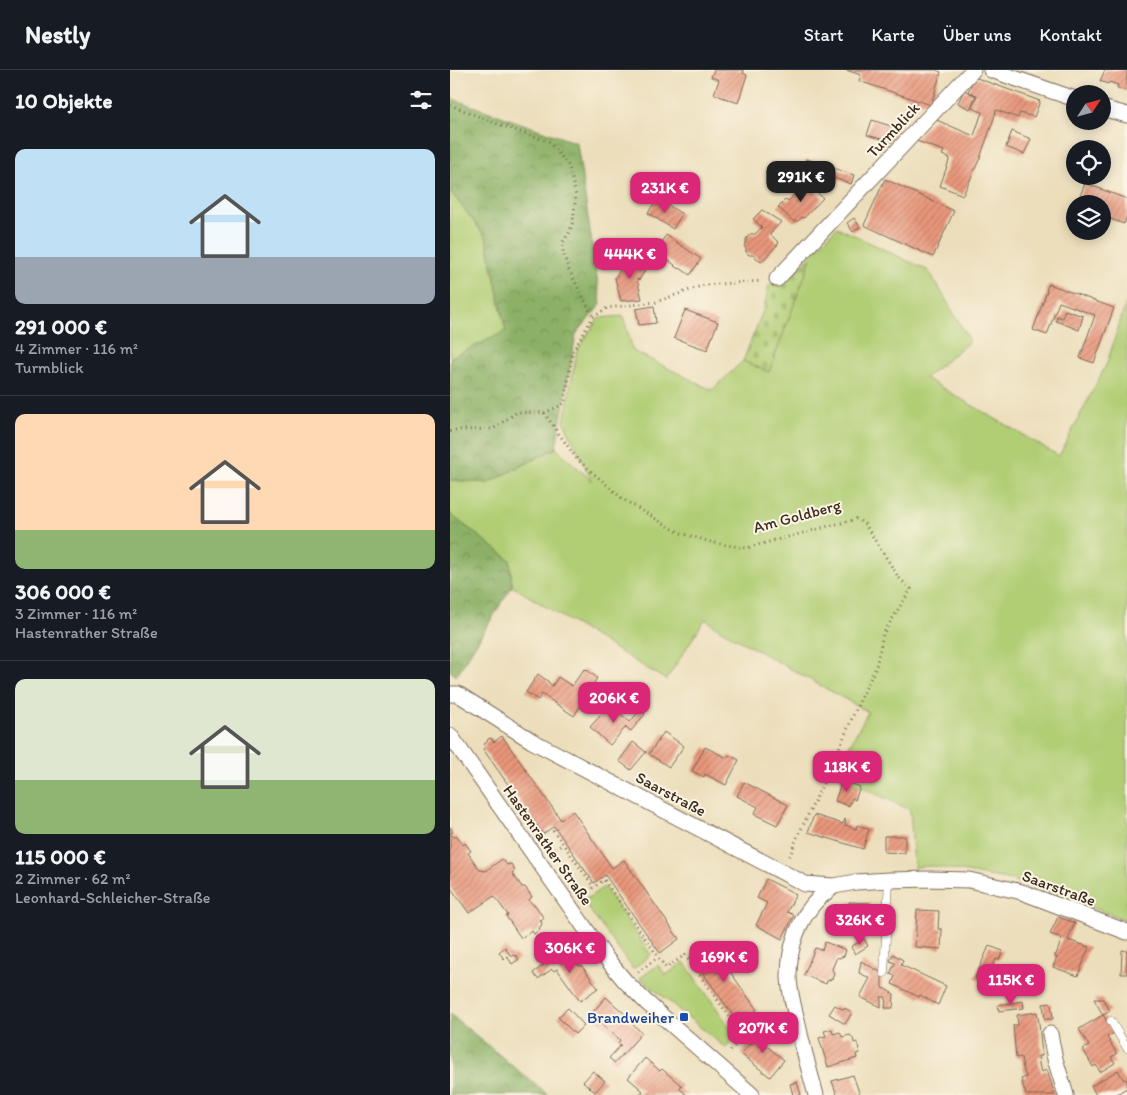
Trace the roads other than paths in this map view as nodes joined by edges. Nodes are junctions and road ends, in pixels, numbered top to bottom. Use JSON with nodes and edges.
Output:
{"nodes":[{"id":1,"x":973,"y":70,"type":"edge"},
{"id":2,"x":990,"y":70,"type":"edge"},
{"id":3,"x":1066,"y":96,"type":"edge"},
{"id":4,"x":1111,"y":111,"type":"edge"},
{"id":5,"x":1127,"y":115,"type":"edge"},
{"id":6,"x":777,"y":279,"type":"road end"},
{"id":7,"x":450,"y":694,"type":"edge"},
{"id":8,"x":450,"y":735,"type":"edge"},
{"id":9,"x":889,"y":880,"type":"junction"},
{"id":10,"x":834,"y":886,"type":"junction"},
{"id":11,"x":1127,"y":932,"type":"edge"},
{"id":12,"x":884,"y":973,"type":"dead end"},
{"id":13,"x":1111,"y":1021,"type":"dead end"},
{"id":14,"x":1050,"y":1034,"type":"dead end"},
{"id":15,"x":1127,"y":1048,"type":"edge"},
{"id":16,"x":752,"y":1095,"type":"edge"},
{"id":17,"x":816,"y":1095,"type":"edge"},
{"id":18,"x":1066,"y":1095,"type":"edge"}],
"edges":[{"from":1,"to":6,"type":"street","name":"Turmblick"},
{"from":2,"to":3,"type":"street"},
{"from":4,"to":5,"type":"street"},
{"from":7,"to":10,"type":"street","name":"Saarstraße"},
{"from":8,"to":16,"type":"street","name":"Hastenrather Straße"},
{"from":9,"to":10,"type":"street","name":"Saarstraße"},
{"from":9,"to":11,"type":"street","name":"Saarstraße"},
{"from":9,"to":12,"type":"lane"},
{"from":10,"to":17,"type":"street"},
{"from":13,"to":15,"type":"lane"},
{"from":14,"to":18,"type":"street"}]}
